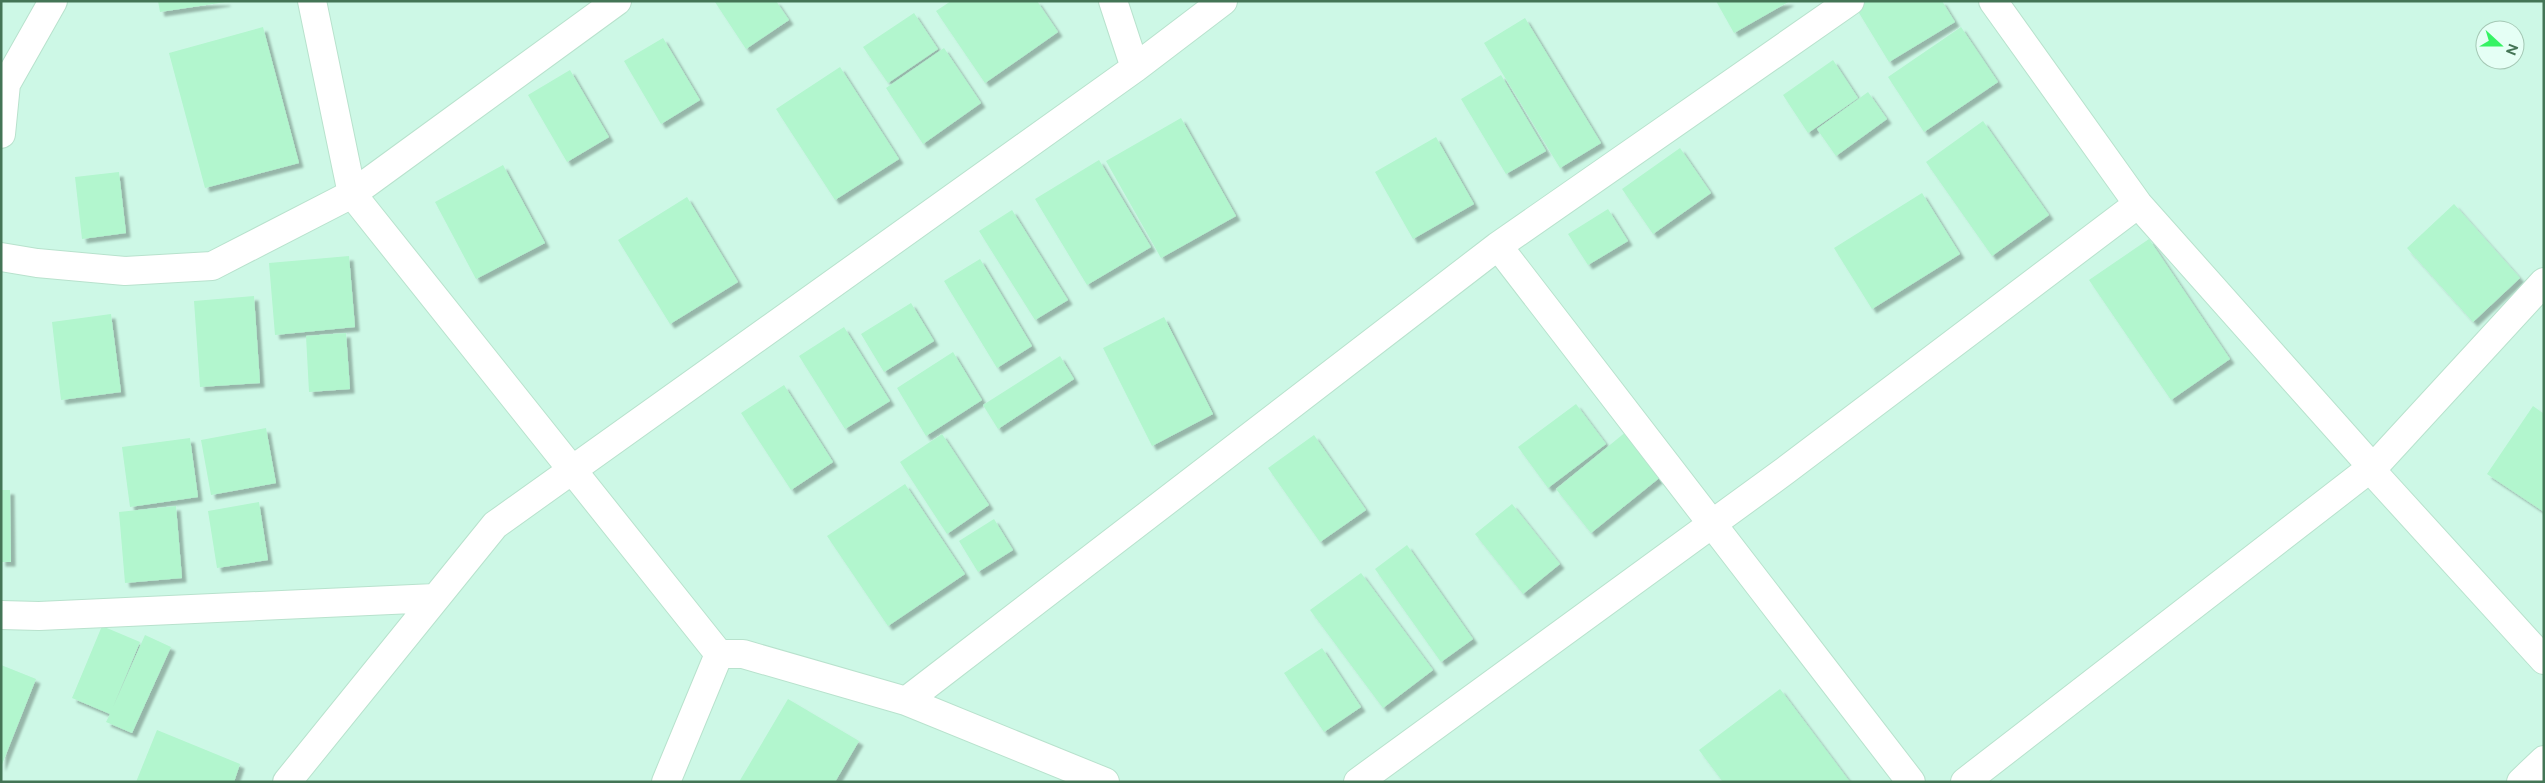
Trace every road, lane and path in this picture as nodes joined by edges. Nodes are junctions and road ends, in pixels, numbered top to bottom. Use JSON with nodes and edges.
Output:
{"nodes":[{"id":1,"x":53,"y":1,"type":"edge"},
{"id":2,"x":312,"y":1,"type":"edge"},
{"id":3,"x":617,"y":1,"type":"edge"},
{"id":4,"x":1113,"y":1,"type":"edge"},
{"id":5,"x":1223,"y":1,"type":"edge"},
{"id":6,"x":1850,"y":1,"type":"edge"},
{"id":7,"x":1993,"y":1,"type":"edge"},
{"id":8,"x":1135,"y":68,"type":"junction"},
{"id":9,"x":1,"y":134,"type":"edge"},
{"id":10,"x":352,"y":194,"type":"junction"},
{"id":11,"x":2138,"y":204,"type":"junction"},
{"id":12,"x":1498,"y":246,"type":"junction"},
{"id":13,"x":1,"y":257,"type":"edge"},
{"id":14,"x":2544,"y":282,"type":"edge"},
{"id":15,"x":573,"y":469,"type":"junction"},
{"id":16,"x":2372,"y":469,"type":"junction"},
{"id":17,"x":1714,"y":523,"type":"junction"},
{"id":18,"x":435,"y":598,"type":"junction"},
{"id":19,"x":1,"y":615,"type":"edge"},
{"id":20,"x":718,"y":654,"type":"junction"},
{"id":21,"x":2544,"y":660,"type":"edge"},
{"id":22,"x":906,"y":701,"type":"junction"},
{"id":23,"x":2544,"y":760,"type":"edge"},
{"id":24,"x":287,"y":782,"type":"edge"},
{"id":25,"x":666,"y":782,"type":"edge"},
{"id":26,"x":1105,"y":782,"type":"edge"},
{"id":27,"x":1358,"y":782,"type":"edge"},
{"id":28,"x":1911,"y":782,"type":"edge"},
{"id":29,"x":1964,"y":782,"type":"edge"},
{"id":30,"x":2521,"y":782,"type":"edge"}],
"edges":[{"from":1,"to":9,"type":"street"},
{"from":2,"to":10,"type":"street"},
{"from":3,"to":10,"type":"street"},
{"from":4,"to":8,"type":"street"},
{"from":5,"to":8,"type":"street"},
{"from":6,"to":12,"type":"street"},
{"from":7,"to":11,"type":"street"},
{"from":8,"to":15,"type":"street"},
{"from":10,"to":13,"type":"street"},
{"from":10,"to":15,"type":"street"},
{"from":11,"to":16,"type":"street"},
{"from":11,"to":17,"type":"street"},
{"from":12,"to":17,"type":"street"},
{"from":12,"to":22,"type":"street"},
{"from":14,"to":16,"type":"street"},
{"from":15,"to":18,"type":"street"},
{"from":15,"to":20,"type":"street"},
{"from":16,"to":21,"type":"street"},
{"from":16,"to":29,"type":"street"},
{"from":17,"to":27,"type":"street"},
{"from":17,"to":28,"type":"street"},
{"from":18,"to":19,"type":"street"},
{"from":18,"to":24,"type":"street"},
{"from":20,"to":22,"type":"street"},
{"from":20,"to":25,"type":"street"},
{"from":22,"to":26,"type":"street"},
{"from":23,"to":30,"type":"street"}]}
